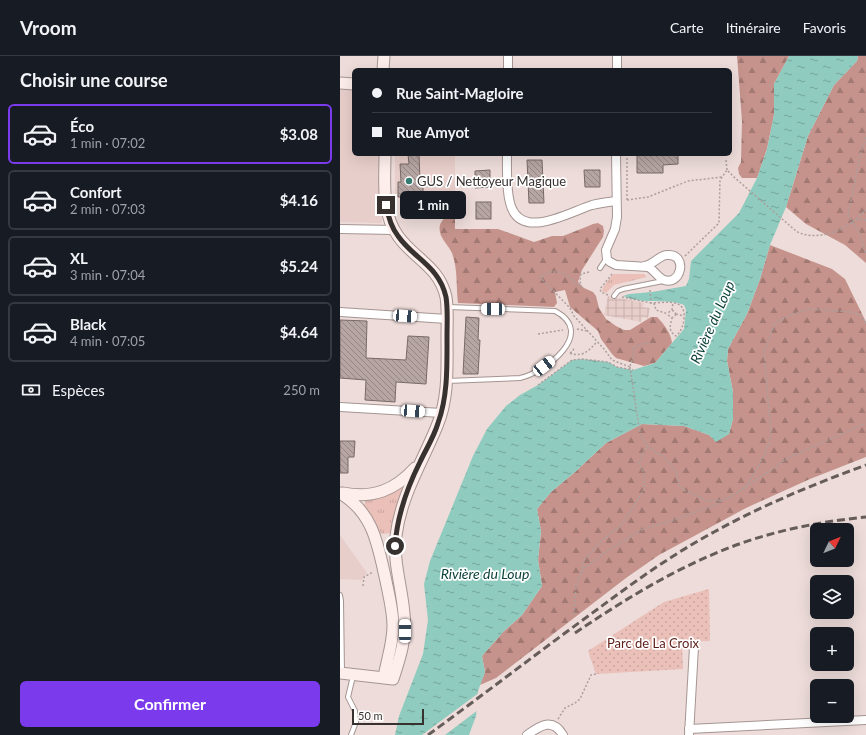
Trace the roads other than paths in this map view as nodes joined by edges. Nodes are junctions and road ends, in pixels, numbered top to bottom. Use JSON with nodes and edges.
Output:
{"nodes":[{"id":1,"x":384,"y":56,"type":"edge"},
{"id":2,"x":508,"y":56,"type":"edge"},
{"id":3,"x":617,"y":56,"type":"edge"},
{"id":4,"x":384,"y":68,"type":"edge"},
{"id":5,"x":508,"y":68,"type":"edge"},
{"id":6,"x":617,"y":68,"type":"edge"},
{"id":7,"x":340,"y":83,"type":"edge"},
{"id":8,"x":352,"y":84,"type":"edge"},
{"id":9,"x":385,"y":156,"type":"edge"},
{"id":10,"x":507,"y":156,"type":"edge"},
{"id":11,"x":616,"y":156,"type":"edge"},
{"id":12,"x":616,"y":201,"type":"junction"},
{"id":13,"x":340,"y":229,"type":"edge"},
{"id":14,"x":394,"y":230,"type":"junction"},
{"id":15,"x":606,"y":258,"type":"junction"},
{"id":16,"x":645,"y":266,"type":"junction"},
{"id":17,"x":600,"y":268,"type":"dead end"},
{"id":18,"x":665,"y":280,"type":"junction"},
{"id":19,"x":614,"y":296,"type":"dead end"},
{"id":20,"x":447,"y":307,"type":"junction"},
{"id":21,"x":340,"y":312,"type":"edge"},
{"id":22,"x":447,"y":319,"type":"junction"},
{"id":23,"x":447,"y":381,"type":"junction"},
{"id":24,"x":340,"y":407,"type":"edge"},
{"id":25,"x":442,"y":413,"type":"junction"},
{"id":26,"x":418,"y":467,"type":"junction"},
{"id":27,"x":340,"y":492,"type":"edge"},
{"id":28,"x":340,"y":595,"type":"edge"},
{"id":29,"x":694,"y":647,"type":"dead end"},
{"id":30,"x":345,"y":673,"type":"edge"},
{"id":31,"x":389,"y":678,"type":"junction"},
{"id":32,"x":866,"y":720,"type":"edge"},
{"id":33,"x":689,"y":732,"type":"edge"},
{"id":34,"x":351,"y":735,"type":"edge"},
{"id":35,"x":527,"y":735,"type":"edge"},
{"id":36,"x":563,"y":735,"type":"edge"}],
"edges":[{"from":1,"to":4,"type":"main road"},
{"from":2,"to":5,"type":"street"},
{"from":3,"to":6,"type":"street"},
{"from":7,"to":8,"type":"main road"},
{"from":9,"to":14,"type":"main road"},
{"from":10,"to":12,"type":"street"},
{"from":11,"to":12,"type":"street"},
{"from":12,"to":15,"type":"street"},
{"from":13,"to":14,"type":"street"},
{"from":14,"to":20,"type":"main road"},
{"from":15,"to":16,"type":"street"},
{"from":15,"to":17,"type":"lane"},
{"from":16,"to":18,"type":"street"},
{"from":16,"to":18,"type":"street"},
{"from":18,"to":19,"type":"lane"},
{"from":20,"to":22,"type":"main road"},
{"from":20,"to":23,"type":"lane"},
{"from":21,"to":22,"type":"street"},
{"from":22,"to":23,"type":"main road"},
{"from":23,"to":25,"type":"main road"},
{"from":24,"to":25,"type":"street"},
{"from":25,"to":26,"type":"main road"},
{"from":26,"to":27,"type":"main road"},
{"from":26,"to":31,"type":"main road"},
{"from":27,"to":31,"type":"main road"},
{"from":28,"to":30,"type":"lane"},
{"from":29,"to":33,"type":"street"},
{"from":30,"to":31,"type":"main road"},
{"from":30,"to":34,"type":"lane"},
{"from":32,"to":33,"type":"street"},
{"from":35,"to":36,"type":"street"}]}
